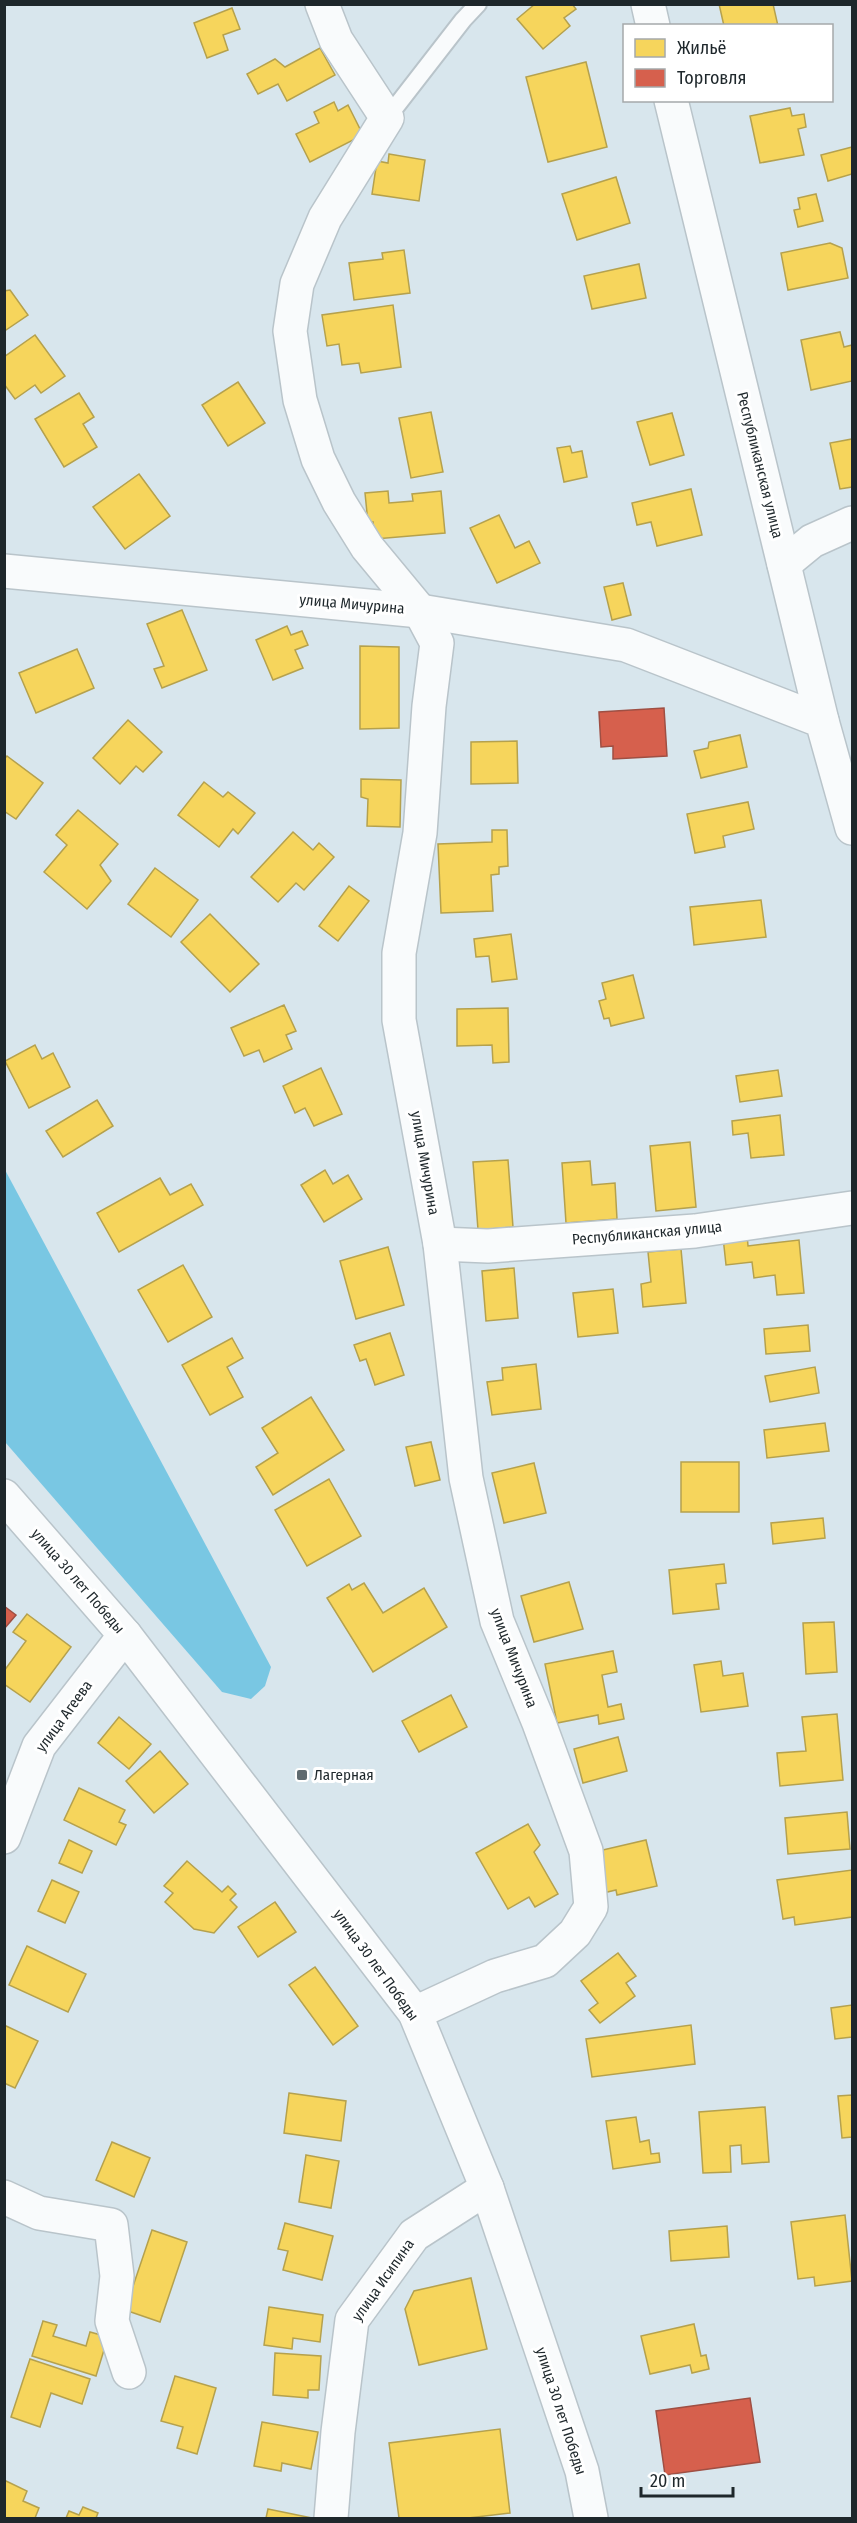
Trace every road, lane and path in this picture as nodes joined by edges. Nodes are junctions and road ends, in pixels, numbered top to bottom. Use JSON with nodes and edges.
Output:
{"nodes":[{"id":1,"x":322,"y":4,"type":"edge"},
{"id":2,"x":478,"y":4,"type":"edge"},
{"id":3,"x":648,"y":4,"type":"edge"},
{"id":4,"x":653,"y":24,"type":"edge"},
{"id":5,"x":671,"y":102,"type":"edge"},
{"id":6,"x":387,"y":118,"type":"junction"},
{"id":7,"x":852,"y":523,"type":"edge"},
{"id":8,"x":784,"y":564,"type":"junction"},
{"id":9,"x":4,"y":571,"type":"edge"},
{"id":10,"x":420,"y":611,"type":"junction"},
{"id":11,"x":822,"y":721,"type":"junction"},
{"id":12,"x":852,"y":828,"type":"edge"},
{"id":13,"x":852,"y":1208,"type":"edge"},
{"id":14,"x":440,"y":1244,"type":"junction"},
{"id":15,"x":4,"y":1496,"type":"edge"},
{"id":16,"x":125,"y":1635,"type":"junction"},
{"id":17,"x":4,"y":1837,"type":"edge"},
{"id":18,"x":415,"y":2013,"type":"junction"},
{"id":19,"x":487,"y":2188,"type":"junction"},
{"id":20,"x":4,"y":2197,"type":"edge"},
{"id":21,"x":129,"y":2373,"type":"dead end"},
{"id":22,"x":331,"y":2518,"type":"edge"},
{"id":23,"x":591,"y":2518,"type":"edge"}],
"edges":[{"from":1,"to":6,"type":"street"},
{"from":2,"to":6,"type":"lane"},
{"from":3,"to":4,"type":"street"},
{"from":5,"to":8,"type":"street","name":"Республиканская улица"},
{"from":6,"to":10,"type":"street"},
{"from":7,"to":8,"type":"street"},
{"from":8,"to":11,"type":"street","name":"Республиканская улица"},
{"from":9,"to":10,"type":"street","name":"улица Мичурина"},
{"from":10,"to":11,"type":"street"},
{"from":10,"to":14,"type":"street","name":"улица Мичурина"},
{"from":11,"to":12,"type":"street","name":"Республиканская улица"},
{"from":13,"to":14,"type":"street","name":"Республиканская улица"},
{"from":14,"to":18,"type":"street","name":"улица Мичурина"},
{"from":15,"to":16,"type":"street","name":"улица 30 лет Победы"},
{"from":16,"to":17,"type":"street","name":"улица Агеева"},
{"from":16,"to":18,"type":"street","name":"улица 30 лет Победы"},
{"from":18,"to":19,"type":"street","name":"улица 30 лет Победы"},
{"from":19,"to":22,"type":"street","name":"улица Исипина"},
{"from":19,"to":23,"type":"street","name":"улица 30 лет Победы"},
{"from":20,"to":21,"type":"street"}]}
